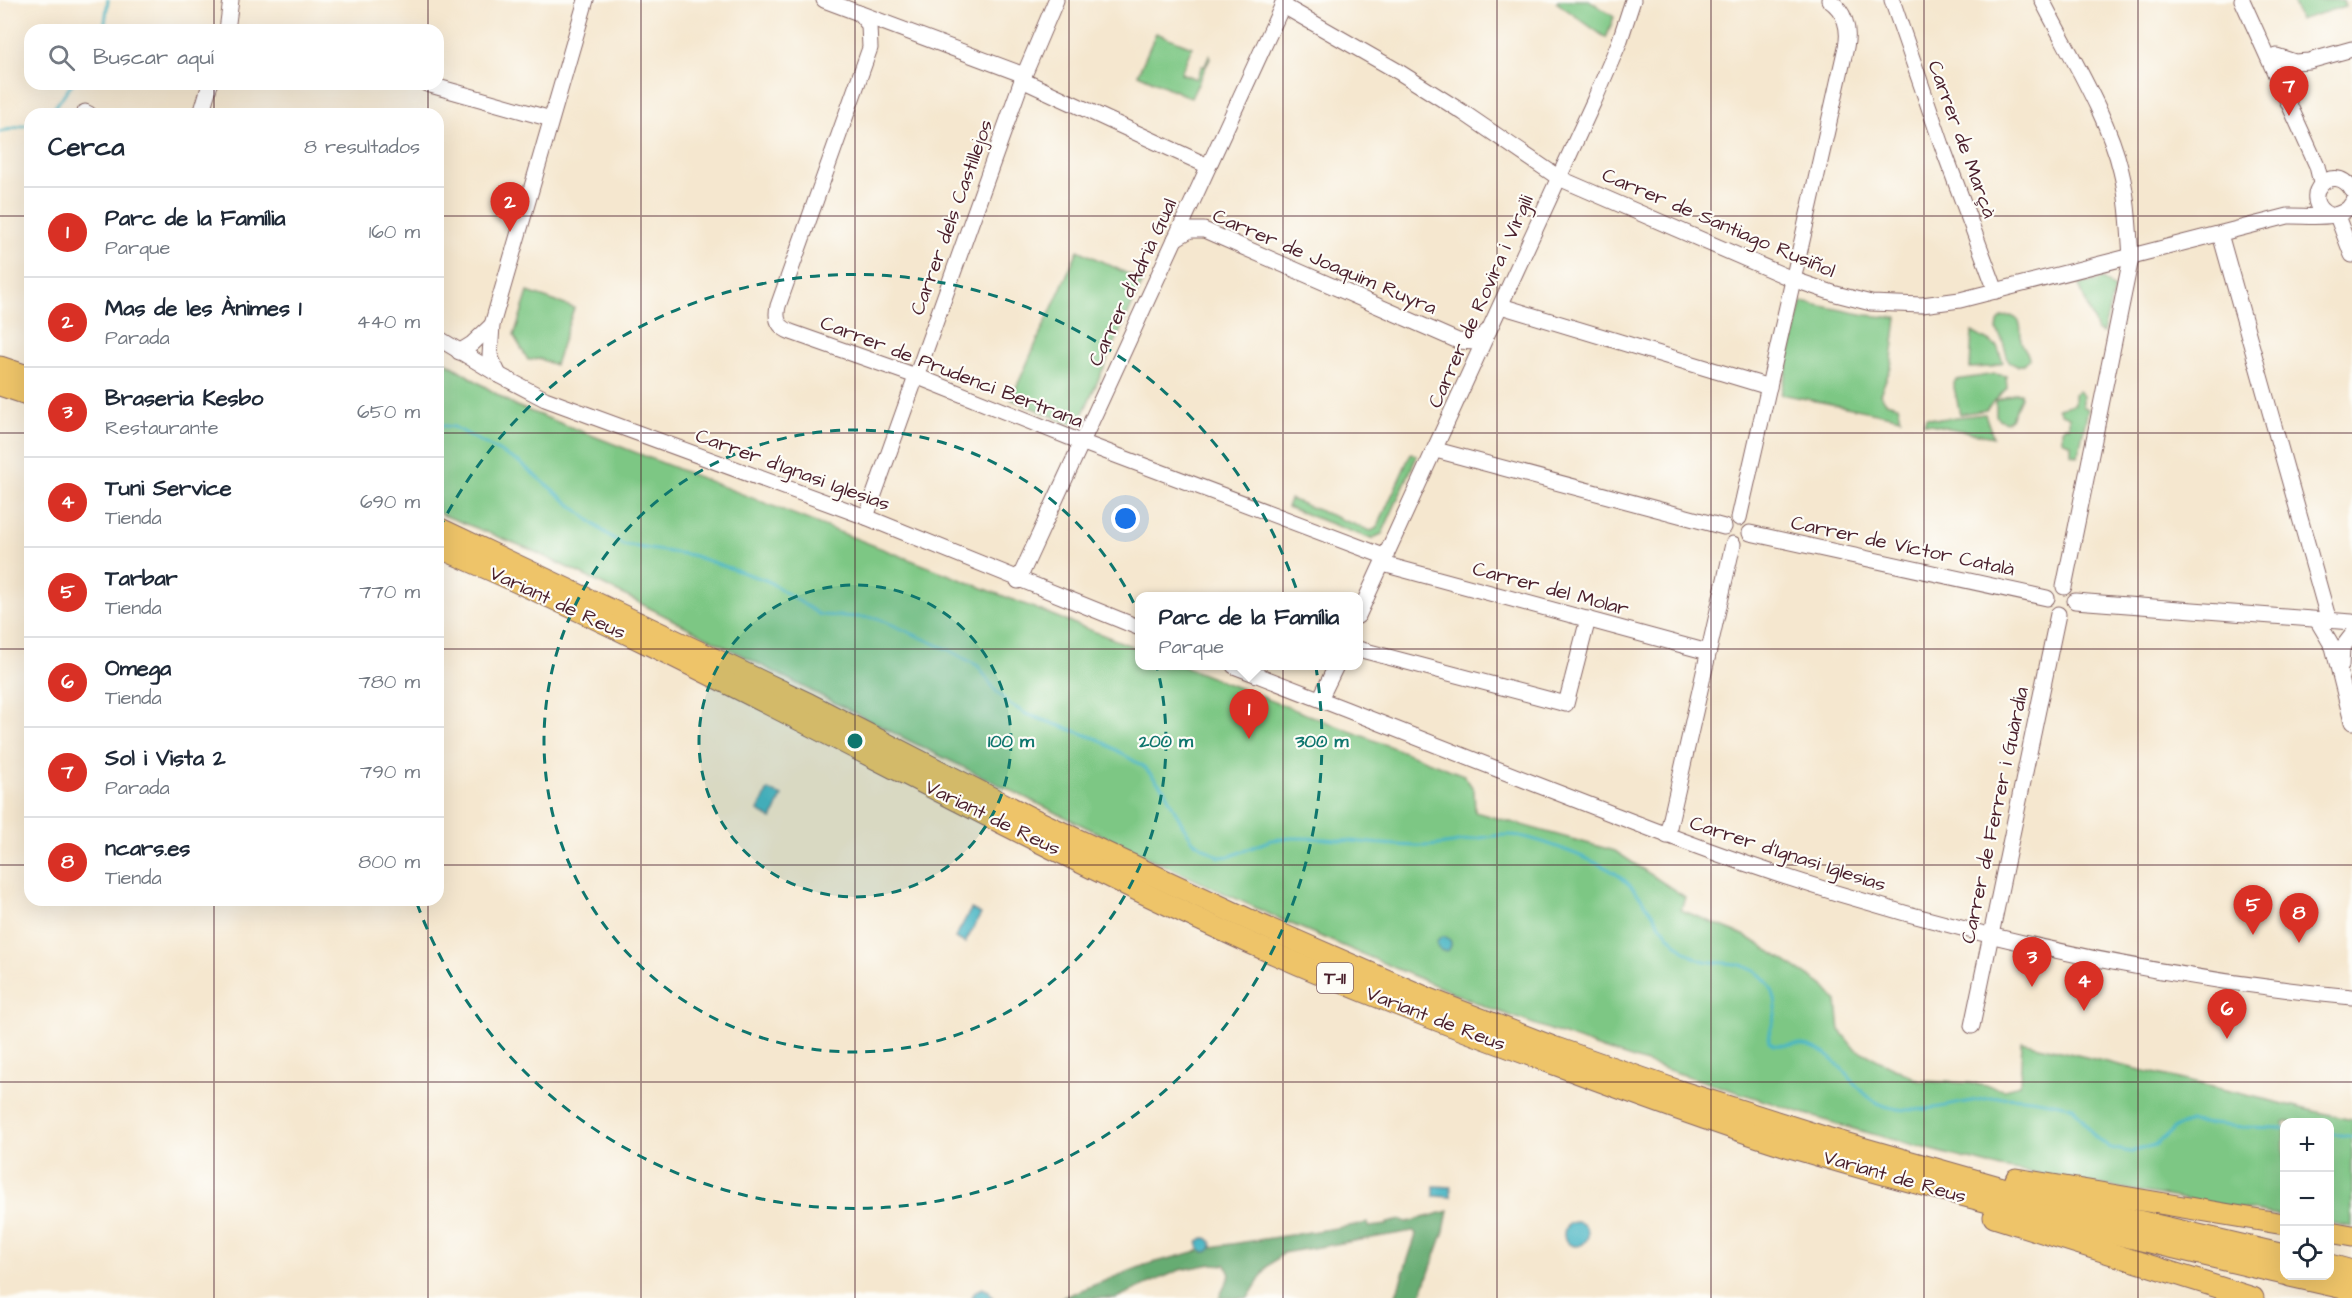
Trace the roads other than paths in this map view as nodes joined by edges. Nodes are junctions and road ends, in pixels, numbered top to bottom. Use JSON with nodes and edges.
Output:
{"nodes":[{"id":1,"x":231,"y":0,"type":"edge"},
{"id":2,"x":586,"y":0,"type":"edge"},
{"id":3,"x":824,"y":0,"type":"edge"},
{"id":4,"x":1056,"y":0,"type":"edge"},
{"id":5,"x":1633,"y":0,"type":"edge"},
{"id":6,"x":1829,"y":0,"type":"edge"},
{"id":7,"x":1892,"y":0,"type":"edge"},
{"id":8,"x":2042,"y":0,"type":"edge"},
{"id":9,"x":2242,"y":0,"type":"edge"},
{"id":10,"x":2252,"y":0,"type":"edge"},
{"id":11,"x":1284,"y":3,"type":"edge"},
{"id":12,"x":859,"y":13,"type":"junction"},
{"id":13,"x":231,"y":24,"type":"edge"},
{"id":14,"x":901,"y":29,"type":"junction"},
{"id":15,"x":870,"y":48,"type":"junction"},
{"id":16,"x":2352,"y":49,"type":"edge"},
{"id":17,"x":2277,"y":56,"type":"junction"},
{"id":18,"x":1023,"y":77,"type":"junction"},
{"id":19,"x":444,"y":89,"type":"edge"},
{"id":20,"x":208,"y":90,"type":"edge"},
{"id":21,"x":203,"y":108,"type":"edge"},
{"id":22,"x":551,"y":119,"type":"junction"},
{"id":23,"x":1208,"y":165,"type":"junction"},
{"id":24,"x":1559,"y":178,"type":"junction"},
{"id":25,"x":2326,"y":181,"type":"junction"},
{"id":26,"x":2352,"y":190,"type":"edge"},
{"id":27,"x":2316,"y":200,"type":"junction"},
{"id":28,"x":1191,"y":204,"type":"junction"},
{"id":29,"x":2341,"y":211,"type":"edge"},
{"id":30,"x":2289,"y":216,"type":"junction"},
{"id":31,"x":1204,"y":230,"type":"junction"},
{"id":32,"x":2220,"y":234,"type":"junction"},
{"id":33,"x":2352,"y":236,"type":"edge"},
{"id":34,"x":1175,"y":239,"type":"junction"},
{"id":35,"x":2352,"y":255,"type":"edge"},
{"id":36,"x":2131,"y":258,"type":"junction"},
{"id":37,"x":1792,"y":279,"type":"junction"},
{"id":38,"x":1996,"y":291,"type":"junction"},
{"id":39,"x":1502,"y":306,"type":"junction"},
{"id":40,"x":492,"y":325,"type":"junction"},
{"id":41,"x":1493,"y":325,"type":"junction"},
{"id":42,"x":1458,"y":341,"type":"junction"},
{"id":43,"x":444,"y":342,"type":"edge"},
{"id":44,"x":459,"y":351,"type":"junction"},
{"id":45,"x":0,"y":367,"type":"edge"},
{"id":46,"x":24,"y":374,"type":"edge"},
{"id":47,"x":499,"y":375,"type":"junction"},
{"id":48,"x":916,"y":376,"type":"junction"},
{"id":49,"x":1469,"y":377,"type":"junction"},
{"id":50,"x":0,"y":385,"type":"edge"},
{"id":51,"x":1769,"y":387,"type":"junction"},
{"id":52,"x":24,"y":392,"type":"edge"},
{"id":53,"x":1081,"y":442,"type":"junction"},
{"id":54,"x":1436,"y":450,"type":"junction"},
{"id":55,"x":866,"y":518,"type":"junction"},
{"id":56,"x":1739,"y":518,"type":"junction"},
{"id":57,"x":1724,"y":527,"type":"junction"},
{"id":58,"x":444,"y":531,"type":"edge"},
{"id":59,"x":1750,"y":533,"type":"junction"},
{"id":60,"x":1732,"y":544,"type":"junction"},
{"id":61,"x":444,"y":550,"type":"edge"},
{"id":62,"x":1384,"y":561,"type":"junction"},
{"id":63,"x":1018,"y":581,"type":"junction"},
{"id":64,"x":2064,"y":587,"type":"junction"},
{"id":65,"x":2047,"y":598,"type":"junction"},
{"id":66,"x":2075,"y":601,"type":"junction"},
{"id":67,"x":1363,"y":607,"type":"edge"},
{"id":68,"x":2058,"y":614,"type":"junction"},
{"id":69,"x":1588,"y":620,"type":"junction"},
{"id":70,"x":2323,"y":621,"type":"junction"},
{"id":71,"x":2352,"y":622,"type":"edge"},
{"id":72,"x":1135,"y":626,"type":"edge"},
{"id":73,"x":2352,"y":635,"type":"edge"},
{"id":74,"x":1363,"y":650,"type":"edge"},
{"id":75,"x":1708,"y":652,"type":"junction"},
{"id":76,"x":1244,"y":670,"type":"edge"},
{"id":77,"x":1334,"y":670,"type":"edge"},
{"id":78,"x":2342,"y":675,"type":"junction"},
{"id":79,"x":1320,"y":699,"type":"junction"},
{"id":80,"x":2352,"y":722,"type":"edge"},
{"id":81,"x":1667,"y":836,"type":"junction"},
{"id":82,"x":1990,"y":936,"type":"junction"},
{"id":83,"x":2352,"y":997,"type":"edge"},
{"id":84,"x":1972,"y":1026,"type":"dead end"},
{"id":85,"x":1827,"y":1138,"type":"junction"},
{"id":86,"x":1792,"y":1147,"type":"junction"},
{"id":87,"x":2280,"y":1223,"type":"edge"},
{"id":88,"x":2334,"y":1233,"type":"edge"},
{"id":89,"x":2352,"y":1236,"type":"edge"},
{"id":90,"x":2280,"y":1254,"type":"edge"},
{"id":91,"x":2334,"y":1266,"type":"edge"},
{"id":92,"x":2352,"y":1270,"type":"edge"},
{"id":93,"x":2280,"y":1273,"type":"edge"},
{"id":94,"x":2311,"y":1280,"type":"edge"},
{"id":95,"x":2352,"y":1290,"type":"edge"},
{"id":96,"x":2253,"y":1298,"type":"edge"}],
"edges":[{"from":1,"to":13,"type":"street"},
{"from":2,"to":22,"type":"street"},
{"from":3,"to":12,"type":"street"},
{"from":4,"to":18,"type":"street","name":"Carrer dels Castillejos"},
{"from":5,"to":24,"type":"street","name":"Carrer de Rovira i Virgili"},
{"from":6,"to":37,"type":"street"},
{"from":7,"to":38,"type":"street","name":"Carrer de Marçà"},
{"from":8,"to":36,"type":"street"},
{"from":9,"to":25,"type":"street"},
{"from":10,"to":17,"type":"street"},
{"from":11,"to":23,"type":"street","name":"Carrer d'Adrià Gual"},
{"from":11,"to":24,"type":"street","name":"Carrer de Santiago Rusiñol"},
{"from":12,"to":14,"type":"street"},
{"from":12,"to":15,"type":"street"},
{"from":14,"to":15,"type":"street"},
{"from":14,"to":18,"type":"street"},
{"from":15,"to":48,"type":"street","name":"Carrer de Prudenci Bertrana"},
{"from":16,"to":17,"type":"street"},
{"from":17,"to":25,"type":"street"},
{"from":18,"to":23,"type":"street"},
{"from":18,"to":48,"type":"street","name":"Carrer dels Castillejos"},
{"from":19,"to":22,"type":"street"},
{"from":20,"to":21,"type":"street"},
{"from":22,"to":40,"type":"street"},
{"from":23,"to":28,"type":"street","name":"Carrer d'Adrià Gual"},
{"from":24,"to":37,"type":"street","name":"Carrer de Santiago Rusiñol"},
{"from":24,"to":39,"type":"street","name":"Carrer de Rovira i Virgili"},
{"from":25,"to":26,"type":"street"},
{"from":25,"to":27,"type":"street"},
{"from":27,"to":29,"type":"street"},
{"from":27,"to":30,"type":"street","name":"Carrer de Santiago Rusiñol"},
{"from":28,"to":31,"type":"street"},
{"from":28,"to":34,"type":"street","name":"Carrer d'Adrià Gual"},
{"from":29,"to":30,"type":"street","name":"Carrer de Santiago Rusiñol"},
{"from":29,"to":33,"type":"street"},
{"from":29,"to":35,"type":"street"},
{"from":30,"to":32,"type":"street","name":"Carrer de Santiago Rusiñol"},
{"from":31,"to":34,"type":"street","name":"Carrer de Joaquim Ruyra"},
{"from":31,"to":42,"type":"street","name":"Carrer de Joaquim Ruyra"},
{"from":32,"to":36,"type":"street","name":"Carrer de Santiago Rusiñol"},
{"from":32,"to":70,"type":"street"},
{"from":34,"to":53,"type":"street","name":"Carrer d'Adrià Gual"},
{"from":36,"to":38,"type":"street","name":"Carrer de Santiago Rusiñol"},
{"from":36,"to":64,"type":"street"},
{"from":37,"to":38,"type":"street","name":"Carrer de Santiago Rusiñol"},
{"from":37,"to":51,"type":"street"},
{"from":39,"to":41,"type":"street","name":"Carrer de Rovira i Virgili"},
{"from":39,"to":51,"type":"street"},
{"from":40,"to":44,"type":"street"},
{"from":40,"to":47,"type":"street"},
{"from":41,"to":42,"type":"street"},
{"from":41,"to":49,"type":"street","name":"Carrer de Rovira i Virgili"},
{"from":42,"to":49,"type":"street"},
{"from":43,"to":44,"type":"street","name":"Carrer d'Ignasi Iglesias"},
{"from":44,"to":47,"type":"street","name":"Carrer d'Ignasi Iglesias"},
{"from":45,"to":46,"type":"highway"},
{"from":47,"to":55,"type":"street","name":"Carrer d'Ignasi Iglesias"},
{"from":48,"to":53,"type":"street","name":"Carrer de Prudenci Bertrana"},
{"from":48,"to":55,"type":"street","name":"Carrer dels Castillejos"},
{"from":49,"to":54,"type":"street","name":"Carrer de Rovira i Virgili"},
{"from":50,"to":52,"type":"highway"},
{"from":51,"to":56,"type":"street"},
{"from":53,"to":62,"type":"street","name":"Carrer de Prudenci Bertrana"},
{"from":53,"to":63,"type":"street","name":"Carrer d'Adrià Gual"},
{"from":54,"to":57,"type":"street"},
{"from":54,"to":62,"type":"street","name":"Carrer de Rovira i Virgili"},
{"from":55,"to":63,"type":"street","name":"Carrer d'Ignasi Iglesias"},
{"from":56,"to":57,"type":"street"},
{"from":56,"to":59,"type":"street"},
{"from":57,"to":60,"type":"street"},
{"from":58,"to":85,"type":"highway","name":"Variant de Reus","number":"T-11"},
{"from":59,"to":60,"type":"street"},
{"from":59,"to":65,"type":"street","name":"Carrer de Víctor Català"},
{"from":60,"to":75,"type":"street"},
{"from":61,"to":86,"type":"highway","name":"Variant de Reus","number":"T-11"},
{"from":62,"to":67,"type":"street","name":"Carrer de Rovira i Virgili"},
{"from":62,"to":69,"type":"street","name":"Carrer del Molar"},
{"from":63,"to":72,"type":"street","name":"Carrer d'Ignasi Iglesias"},
{"from":64,"to":65,"type":"street"},
{"from":64,"to":66,"type":"street"},
{"from":65,"to":68,"type":"street"},
{"from":66,"to":68,"type":"street"},
{"from":66,"to":70,"type":"street"},
{"from":68,"to":82,"type":"street","name":"Carrer de Ferrer i Guàrdia"},
{"from":69,"to":74,"type":"street"},
{"from":69,"to":75,"type":"street","name":"Carrer del Molar"},
{"from":70,"to":71,"type":"street"},
{"from":70,"to":78,"type":"street"},
{"from":73,"to":78,"type":"street"},
{"from":75,"to":81,"type":"street"},
{"from":76,"to":79,"type":"street","name":"Carrer d'Ignasi Iglesias"},
{"from":77,"to":79,"type":"street"},
{"from":78,"to":80,"type":"street"},
{"from":79,"to":81,"type":"street","name":"Carrer d'Ignasi Iglesias"},
{"from":81,"to":82,"type":"street","name":"Carrer d'Ignasi Iglesias"},
{"from":82,"to":83,"type":"street","name":"Carrer d'Ignasi Iglesias"},
{"from":82,"to":84,"type":"street","name":"Carrer de Ferrer i Guàrdia"},
{"from":85,"to":87,"type":"highway"},
{"from":85,"to":90,"type":"highway","name":"Variant de Reus","number":"T-11"},
{"from":86,"to":93,"type":"highway","name":"Variant de Reus","number":"T-11"},
{"from":86,"to":96,"type":"highway"},
{"from":88,"to":89,"type":"highway"},
{"from":91,"to":92,"type":"highway"},
{"from":94,"to":95,"type":"highway"}]}
